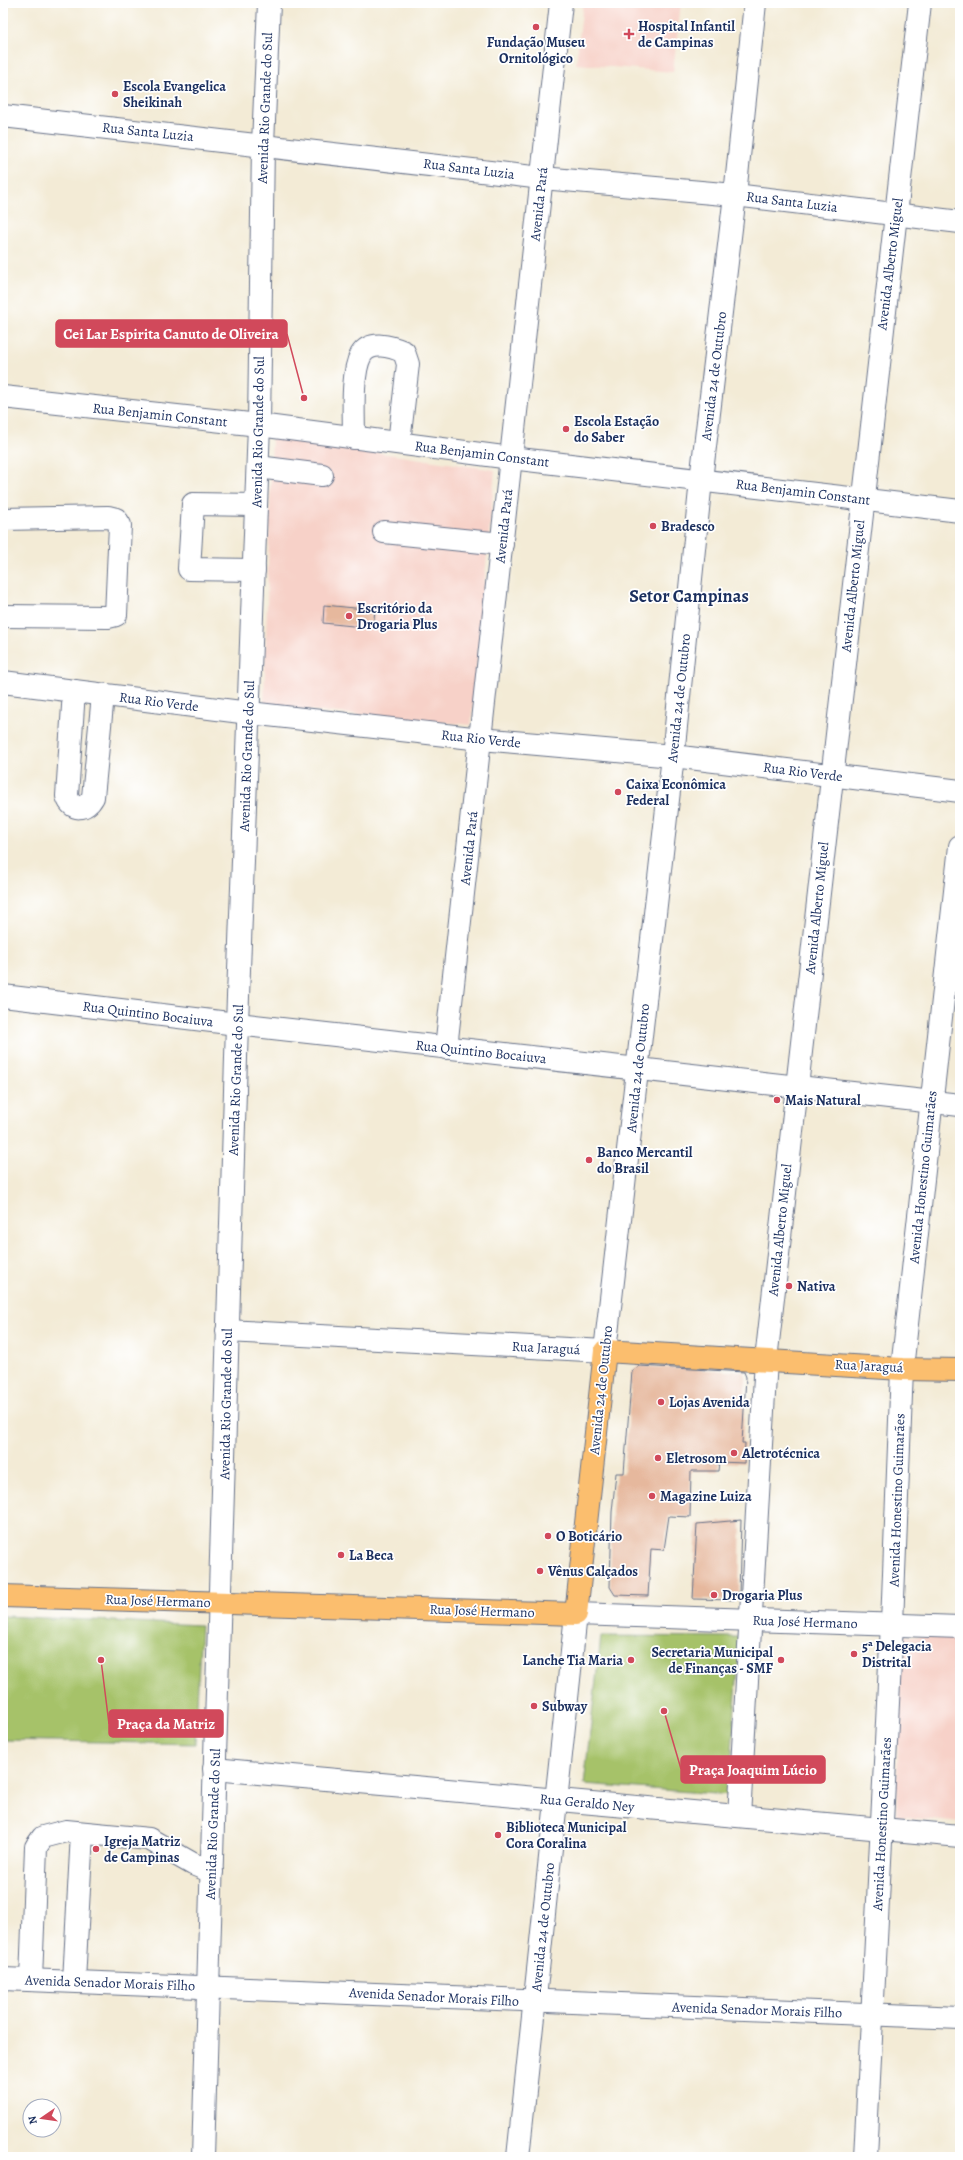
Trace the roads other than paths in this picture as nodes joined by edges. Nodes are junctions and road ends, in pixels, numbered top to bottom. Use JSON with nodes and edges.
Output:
{"nodes":[{"id":1,"x":269,"y":3,"type":"edge"},
{"id":2,"x":561,"y":3,"type":"edge"},
{"id":3,"x":754,"y":3,"type":"edge"},
{"id":4,"x":920,"y":3,"type":"edge"},
{"id":5,"x":3,"y":116,"type":"edge"},
{"id":6,"x":263,"y":144,"type":"junction"},
{"id":7,"x":542,"y":178,"type":"junction"},
{"id":8,"x":736,"y":195,"type":"junction"},
{"id":9,"x":895,"y":215,"type":"junction"},
{"id":10,"x":960,"y":222,"type":"edge"},
{"id":11,"x":3,"y":398,"type":"edge"},
{"id":12,"x":259,"y":425,"type":"junction"},
{"id":13,"x":354,"y":438,"type":"junction"},
{"id":14,"x":399,"y":443,"type":"junction"},
{"id":15,"x":511,"y":458,"type":"junction"},
{"id":16,"x":258,"y":467,"type":"junction"},
{"id":17,"x":322,"y":475,"type":"dead end"},
{"id":18,"x":701,"y":480,"type":"junction"},
{"id":19,"x":863,"y":499,"type":"junction"},
{"id":20,"x":256,"y":505,"type":"junction"},
{"id":21,"x":960,"y":510,"type":"edge"},
{"id":22,"x":3,"y":519,"type":"edge"},
{"id":23,"x":384,"y":532,"type":"dead end"},
{"id":24,"x":502,"y":544,"type":"junction"},
{"id":25,"x":254,"y":570,"type":"junction"},
{"id":26,"x":3,"y":616,"type":"edge"},
{"id":27,"x":3,"y":682,"type":"edge"},
{"id":28,"x":74,"y":691,"type":"junction"},
{"id":29,"x":103,"y":695,"type":"junction"},
{"id":30,"x":249,"y":713,"type":"junction"},
{"id":31,"x":480,"y":739,"type":"junction"},
{"id":32,"x":673,"y":756,"type":"junction"},
{"id":33,"x":832,"y":776,"type":"junction"},
{"id":34,"x":960,"y":792,"type":"edge"},
{"id":35,"x":960,"y":846,"type":"edge"},
{"id":36,"x":3,"y":996,"type":"edge"},
{"id":37,"x":237,"y":1024,"type":"junction"},
{"id":38,"x":446,"y":1048,"type":"junction"},
{"id":39,"x":638,"y":1070,"type":"junction"},
{"id":40,"x":796,"y":1088,"type":"junction"},
{"id":41,"x":932,"y":1102,"type":"junction"},
{"id":42,"x":960,"y":1105,"type":"edge"},
{"id":43,"x":227,"y":1331,"type":"junction"},
{"id":44,"x":605,"y":1351,"type":"junction"},
{"id":45,"x":766,"y":1360,"type":"junction"},
{"id":46,"x":902,"y":1368,"type":"junction"},
{"id":47,"x":960,"y":1370,"type":"edge"},
{"id":48,"x":3,"y":1596,"type":"edge"},
{"id":49,"x":220,"y":1603,"type":"junction"},
{"id":50,"x":576,"y":1614,"type":"junction"},
{"id":51,"x":751,"y":1620,"type":"junction"},
{"id":52,"x":892,"y":1624,"type":"junction"},
{"id":53,"x":960,"y":1626,"type":"edge"},
{"id":54,"x":214,"y":1769,"type":"junction"},
{"id":55,"x":556,"y":1801,"type":"junction"},
{"id":56,"x":739,"y":1816,"type":"junction"},
{"id":57,"x":882,"y":1828,"type":"junction"},
{"id":58,"x":82,"y":1832,"type":"junction"},
{"id":59,"x":960,"y":1836,"type":"edge"},
{"id":60,"x":212,"y":1872,"type":"junction"},
{"id":61,"x":3,"y":1979,"type":"edge"},
{"id":62,"x":31,"y":1980,"type":"junction"},
{"id":63,"x":74,"y":1982,"type":"junction"},
{"id":64,"x":209,"y":1986,"type":"junction"},
{"id":65,"x":535,"y":2002,"type":"junction"},
{"id":66,"x":872,"y":2015,"type":"junction"},
{"id":67,"x":960,"y":2018,"type":"edge"},
{"id":68,"x":203,"y":2157,"type":"edge"},
{"id":69,"x":518,"y":2157,"type":"edge"},
{"id":70,"x":865,"y":2157,"type":"edge"}],
"edges":[{"from":1,"to":6,"type":"street","name":"Avenida Rio Grande do Sul"},
{"from":2,"to":7,"type":"street","name":"Avenida Pará"},
{"from":3,"to":8,"type":"street","name":"Avenida 24 de Outubro"},
{"from":4,"to":9,"type":"street","name":"Avenida Alberto Miguel"},
{"from":5,"to":6,"type":"street","name":"Rua Santa Luzia"},
{"from":6,"to":7,"type":"street","name":"Rua Santa Luzia"},
{"from":6,"to":12,"type":"street","name":"Avenida Rio Grande do Sul"},
{"from":7,"to":8,"type":"street","name":"Rua Santa Luzia"},
{"from":7,"to":15,"type":"street","name":"Avenida Pará"},
{"from":8,"to":9,"type":"street","name":"Rua Santa Luzia"},
{"from":8,"to":18,"type":"street","name":"Avenida 24 de Outubro"},
{"from":9,"to":10,"type":"street","name":"Rua Santa Luzia"},
{"from":9,"to":19,"type":"street","name":"Avenida Alberto Miguel"},
{"from":11,"to":12,"type":"street","name":"Rua Benjamin Constant"},
{"from":12,"to":13,"type":"street","name":"Rua Benjamin Constant"},
{"from":12,"to":16,"type":"street","name":"Avenida Rio Grande do Sul"},
{"from":13,"to":14,"type":"street","name":"Rua Benjamin Constant"},
{"from":13,"to":14,"type":"street"},
{"from":14,"to":15,"type":"street","name":"Rua Benjamin Constant"},
{"from":15,"to":18,"type":"street","name":"Rua Benjamin Constant"},
{"from":15,"to":24,"type":"street","name":"Avenida Pará"},
{"from":16,"to":17,"type":"street"},
{"from":16,"to":20,"type":"street","name":"Avenida Rio Grande do Sul"},
{"from":18,"to":19,"type":"street","name":"Rua Benjamin Constant"},
{"from":18,"to":32,"type":"street","name":"Avenida 24 de Outubro"},
{"from":19,"to":21,"type":"street","name":"Rua Benjamin Constant"},
{"from":19,"to":33,"type":"street","name":"Avenida Alberto Miguel"},
{"from":20,"to":25,"type":"street","name":"Avenida Rio Grande do Sul"},
{"from":20,"to":25,"type":"street"},
{"from":22,"to":26,"type":"street"},
{"from":23,"to":24,"type":"street"},
{"from":24,"to":31,"type":"street","name":"Avenida Pará"},
{"from":25,"to":30,"type":"street","name":"Avenida Rio Grande do Sul"},
{"from":27,"to":28,"type":"street","name":"Rua Rio Verde"},
{"from":28,"to":29,"type":"street","name":"Rua Rio Verde"},
{"from":28,"to":29,"type":"street"},
{"from":29,"to":30,"type":"street","name":"Rua Rio Verde"},
{"from":30,"to":31,"type":"street","name":"Rua Rio Verde"},
{"from":30,"to":37,"type":"street","name":"Avenida Rio Grande do Sul"},
{"from":31,"to":32,"type":"street","name":"Rua Rio Verde"},
{"from":31,"to":38,"type":"street","name":"Avenida Pará"},
{"from":32,"to":33,"type":"street","name":"Rua Rio Verde"},
{"from":32,"to":39,"type":"street","name":"Avenida 24 de Outubro"},
{"from":33,"to":34,"type":"street","name":"Rua Rio Verde"},
{"from":33,"to":40,"type":"street","name":"Avenida Alberto Miguel"},
{"from":35,"to":41,"type":"street","name":"Avenida Honestino Guimarães"},
{"from":36,"to":37,"type":"street","name":"Rua Quintino Bocaiuva"},
{"from":37,"to":38,"type":"street","name":"Rua Quintino Bocaiuva"},
{"from":37,"to":43,"type":"street","name":"Avenida Rio Grande do Sul"},
{"from":38,"to":39,"type":"street","name":"Rua Quintino Bocaiuva"},
{"from":39,"to":40,"type":"street","name":"Rua Quintino Bocaiuva"},
{"from":39,"to":44,"type":"street","name":"Avenida 24 de Outubro"},
{"from":40,"to":41,"type":"street","name":"Rua Quintino Bocaiuva"},
{"from":40,"to":45,"type":"street","name":"Avenida Alberto Miguel"},
{"from":41,"to":42,"type":"street","name":"Rua Quintino Bocaiuva"},
{"from":41,"to":46,"type":"street","name":"Avenida Honestino Guimarães"},
{"from":43,"to":44,"type":"street","name":"Rua Jaraguá"},
{"from":43,"to":49,"type":"street","name":"Avenida Rio Grande do Sul"},
{"from":44,"to":45,"type":"main road","name":"Rua Jaraguá"},
{"from":44,"to":50,"type":"main road","name":"Avenida 24 de Outubro"},
{"from":45,"to":46,"type":"main road","name":"Rua Jaraguá"},
{"from":45,"to":51,"type":"street","name":"Avenida Alberto Miguel"},
{"from":46,"to":47,"type":"main road","name":"Rua Jaraguá"},
{"from":46,"to":52,"type":"street","name":"Avenida Honestino Guimarães"},
{"from":48,"to":49,"type":"main road","name":"Rua José Hermano"},
{"from":49,"to":50,"type":"main road","name":"Rua José Hermano"},
{"from":49,"to":54,"type":"street","name":"Avenida Rio Grande do Sul"},
{"from":50,"to":51,"type":"street","name":"Rua José Hermano"},
{"from":50,"to":55,"type":"street","name":"Avenida 24 de Outubro"},
{"from":51,"to":52,"type":"street","name":"Rua José Hermano"},
{"from":51,"to":56,"type":"street","name":"Avenida Alberto Miguel"},
{"from":52,"to":53,"type":"street","name":"Rua José Hermano"},
{"from":52,"to":57,"type":"street","name":"Avenida Honestino Guimarães"},
{"from":54,"to":55,"type":"street","name":"Rua Geraldo Ney"},
{"from":54,"to":60,"type":"street","name":"Avenida Rio Grande do Sul"},
{"from":55,"to":56,"type":"street","name":"Rua Geraldo Ney"},
{"from":55,"to":65,"type":"street","name":"Avenida 24 de Outubro"},
{"from":56,"to":57,"type":"street","name":"Rua Geraldo Ney"},
{"from":57,"to":59,"type":"street","name":"Rua Geraldo Ney"},
{"from":57,"to":66,"type":"street","name":"Avenida Honestino Guimarães"},
{"from":58,"to":60,"type":"street"},
{"from":58,"to":62,"type":"street"},
{"from":58,"to":63,"type":"street"},
{"from":60,"to":64,"type":"street","name":"Avenida Rio Grande do Sul"},
{"from":61,"to":62,"type":"street","name":"Avenida Senador Morais Filho"},
{"from":62,"to":63,"type":"street","name":"Avenida Senador Morais Filho"},
{"from":63,"to":64,"type":"street","name":"Avenida Senador Morais Filho"},
{"from":64,"to":65,"type":"street","name":"Avenida Senador Morais Filho"},
{"from":64,"to":68,"type":"street","name":"Avenida Rio Grande do Sul"},
{"from":65,"to":66,"type":"street","name":"Avenida Senador Morais Filho"},
{"from":65,"to":69,"type":"street","name":"Avenida 24 de Outubro"},
{"from":66,"to":67,"type":"street","name":"Avenida Senador Morais Filho"},
{"from":66,"to":70,"type":"street","name":"Avenida Honestino Guimarães"}]}
